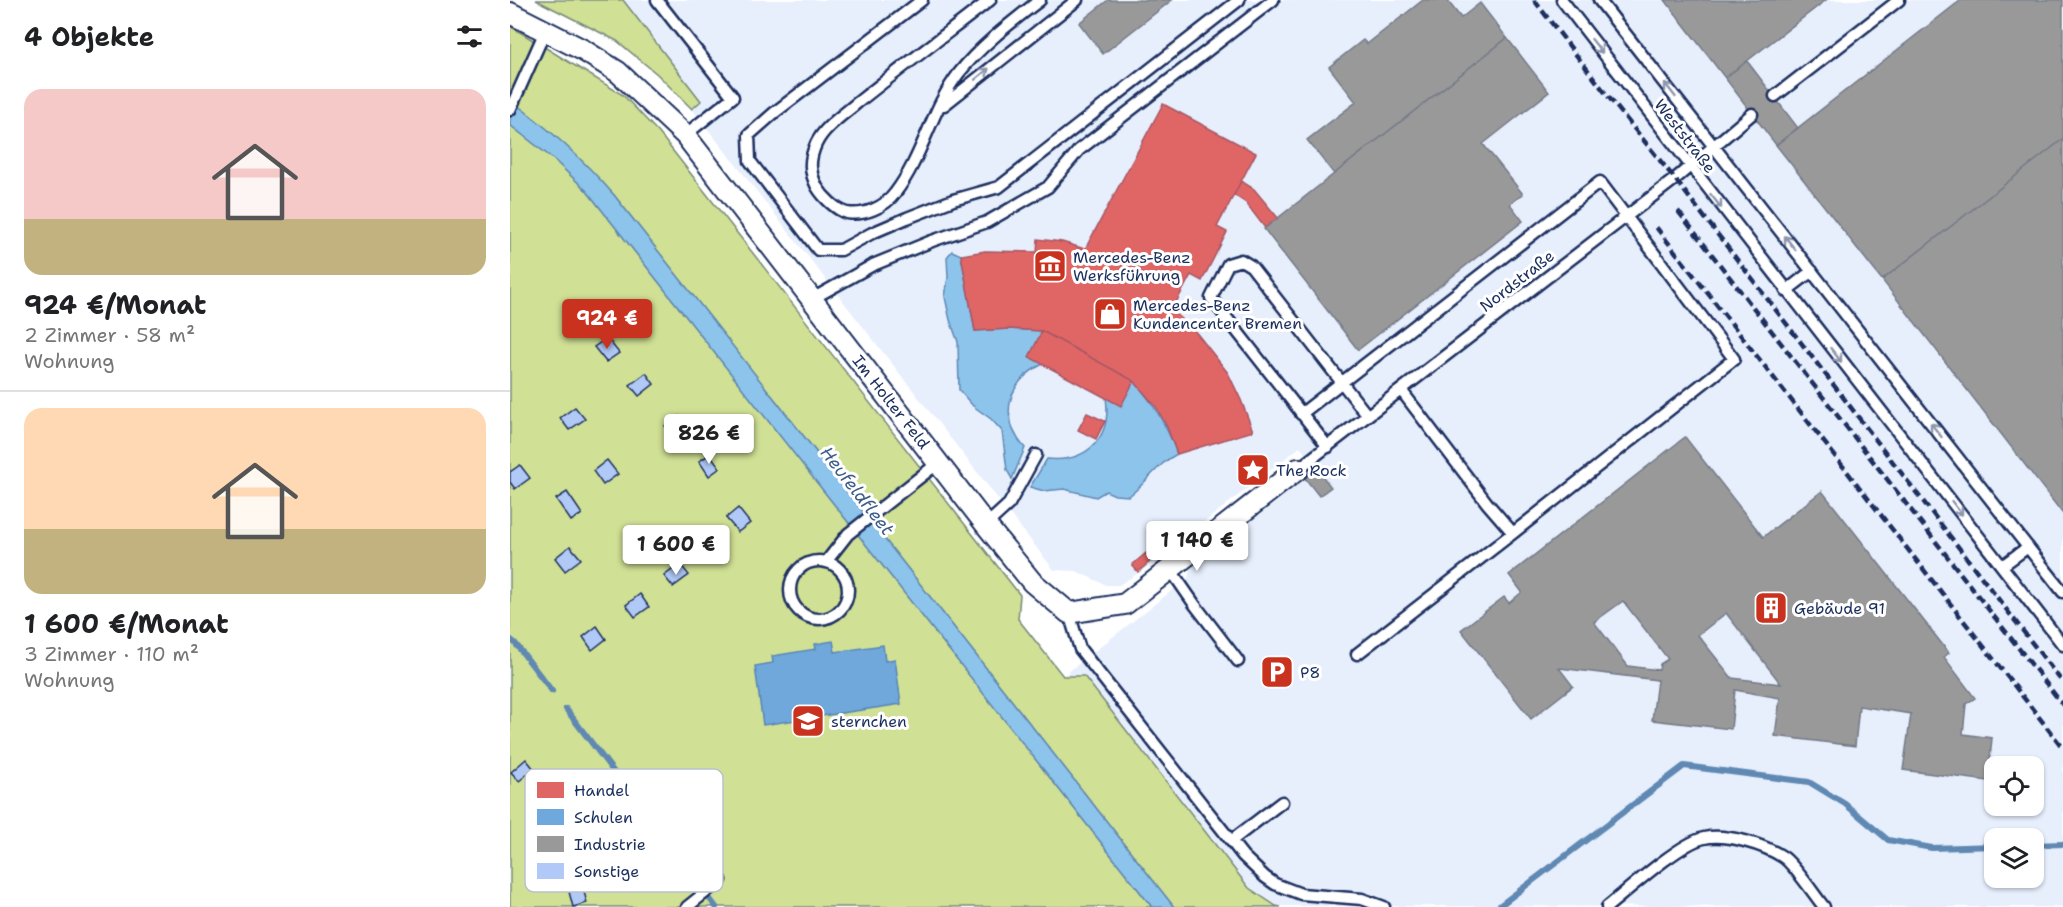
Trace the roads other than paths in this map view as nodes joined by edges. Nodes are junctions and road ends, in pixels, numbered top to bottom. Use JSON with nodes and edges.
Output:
{"nodes":[{"id":1,"x":657,"y":0,"type":"edge"},
{"id":2,"x":922,"y":0,"type":"edge"},
{"id":3,"x":990,"y":0,"type":"edge"},
{"id":4,"x":1040,"y":0,"type":"edge"},
{"id":5,"x":1077,"y":0,"type":"edge"},
{"id":6,"x":1239,"y":0,"type":"edge"},
{"id":7,"x":1273,"y":0,"type":"edge"},
{"id":8,"x":1562,"y":0,"type":"edge"},
{"id":9,"x":1599,"y":0,"type":"edge"},
{"id":10,"x":1899,"y":0,"type":"edge"},
{"id":11,"x":510,"y":13,"type":"edge"},
{"id":12,"x":546,"y":29,"type":"junction"},
{"id":13,"x":1775,"y":96,"type":"dead end"},
{"id":14,"x":510,"y":110,"type":"edge"},
{"id":15,"x":936,"y":111,"type":"junction"},
{"id":16,"x":1752,"y":114,"type":"dead end"},
{"id":17,"x":685,"y":135,"type":"junction"},
{"id":18,"x":1715,"y":147,"type":"junction"},
{"id":19,"x":1690,"y":167,"type":"junction"},
{"id":20,"x":1626,"y":216,"type":"junction"},
{"id":21,"x":1812,"y":271,"type":"junction"},
{"id":22,"x":1786,"y":291,"type":"junction"},
{"id":23,"x":812,"y":299,"type":"junction"},
{"id":24,"x":1341,"y":382,"type":"junction"},
{"id":25,"x":1401,"y":390,"type":"junction"},
{"id":26,"x":1301,"y":414,"type":"junction"},
{"id":27,"x":1367,"y":415,"type":"junction"},
{"id":28,"x":1328,"y":447,"type":"junction"},
{"id":29,"x":1036,"y":455,"type":"dead end"},
{"id":30,"x":938,"y":463,"type":"junction"},
{"id":31,"x":1298,"y":470,"type":"joint"},
{"id":32,"x":986,"y":525,"type":"junction"},
{"id":33,"x":1513,"y":533,"type":"junction"},
{"id":34,"x":2028,"y":547,"type":"junction"},
{"id":35,"x":826,"y":562,"type":"junction"},
{"id":36,"x":2002,"y":566,"type":"junction"},
{"id":37,"x":1170,"y":569,"type":"junction"},
{"id":38,"x":2063,"y":592,"type":"edge"},
{"id":39,"x":1069,"y":613,"type":"junction"},
{"id":40,"x":2063,"y":645,"type":"edge"},
{"id":41,"x":1357,"y":654,"type":"dead end"},
{"id":42,"x":1238,"y":661,"type":"dead end"},
{"id":43,"x":1282,"y":802,"type":"dead end"},
{"id":44,"x":1231,"y":841,"type":"junction"},
{"id":45,"x":705,"y":892,"type":"edge"},
{"id":46,"x":691,"y":904,"type":"edge"},
{"id":47,"x":1384,"y":907,"type":"edge"},
{"id":48,"x":1607,"y":907,"type":"edge"},
{"id":49,"x":1824,"y":907,"type":"edge"}],
"edges":[{"from":1,"to":17,"type":"lane"},
{"from":2,"to":6,"type":"lane"},
{"from":3,"to":15,"type":"lane"},
{"from":4,"to":15,"type":"lane"},
{"from":15,"to":5,"type":"lane","one_way":true},
{"from":7,"to":23,"type":"lane"},
{"from":8,"to":19,"type":"lane","name":"Weststraße","one_way":true},
{"from":18,"to":9,"type":"lane","name":"Weststraße","one_way":true},
{"from":10,"to":13,"type":"lane"},
{"from":11,"to":12,"type":"street","name":"Im Holter Feld"},
{"from":12,"to":14,"type":"lane"},
{"from":12,"to":17,"type":"street","name":"Im Holter Feld"},
{"from":16,"to":18,"type":"lane","name":"Nordstraße"},
{"from":17,"to":23,"type":"street","name":"Im Holter Feld"},
{"from":18,"to":19,"type":"lane","name":"Nordstraße"},
{"from":21,"to":18,"type":"lane","name":"Weststraße","one_way":true},
{"from":19,"to":20,"type":"lane","name":"Nordstraße"},
{"from":19,"to":22,"type":"lane","name":"Weststraße","one_way":true},
{"from":20,"to":24,"type":"lane"},
{"from":20,"to":25,"type":"lane","name":"Nordstraße"},
{"from":20,"to":33,"type":"lane"},
{"from":21,"to":22,"type":"lane"},
{"from":34,"to":21,"type":"lane","name":"Weststraße","one_way":true},
{"from":22,"to":36,"type":"lane","name":"Weststraße","one_way":true},
{"from":23,"to":30,"type":"street","name":"Im Holter Feld"},
{"from":24,"to":26,"type":"lane"},
{"from":24,"to":26,"type":"lane"},
{"from":24,"to":27,"type":"lane"},
{"from":25,"to":27,"type":"lane","name":"Nordstraße"},
{"from":25,"to":33,"type":"lane"},
{"from":26,"to":28,"type":"lane"},
{"from":27,"to":28,"type":"lane","name":"Nordstraße"},
{"from":28,"to":31,"type":"lane","name":"Nordstraße"},
{"from":29,"to":32,"type":"lane"},
{"from":30,"to":32,"type":"street","name":"Im Holter Feld"},
{"from":30,"to":35,"type":"lane"},
{"from":31,"to":37,"type":"street"},
{"from":32,"to":39,"type":"street","name":"Im Holter Feld"},
{"from":33,"to":41,"type":"lane"},
{"from":34,"to":36,"type":"lane"},
{"from":34,"to":38,"type":"lane","name":"Weststraße"},
{"from":35,"to":35,"type":"lane"},
{"from":36,"to":40,"type":"lane","name":"Weststraße"},
{"from":37,"to":39,"type":"street"},
{"from":37,"to":42,"type":"lane"},
{"from":39,"to":44,"type":"lane"},
{"from":43,"to":44,"type":"lane"},
{"from":44,"to":47,"type":"lane"},
{"from":45,"to":46,"type":"lane"},
{"from":48,"to":49,"type":"lane"}]}
